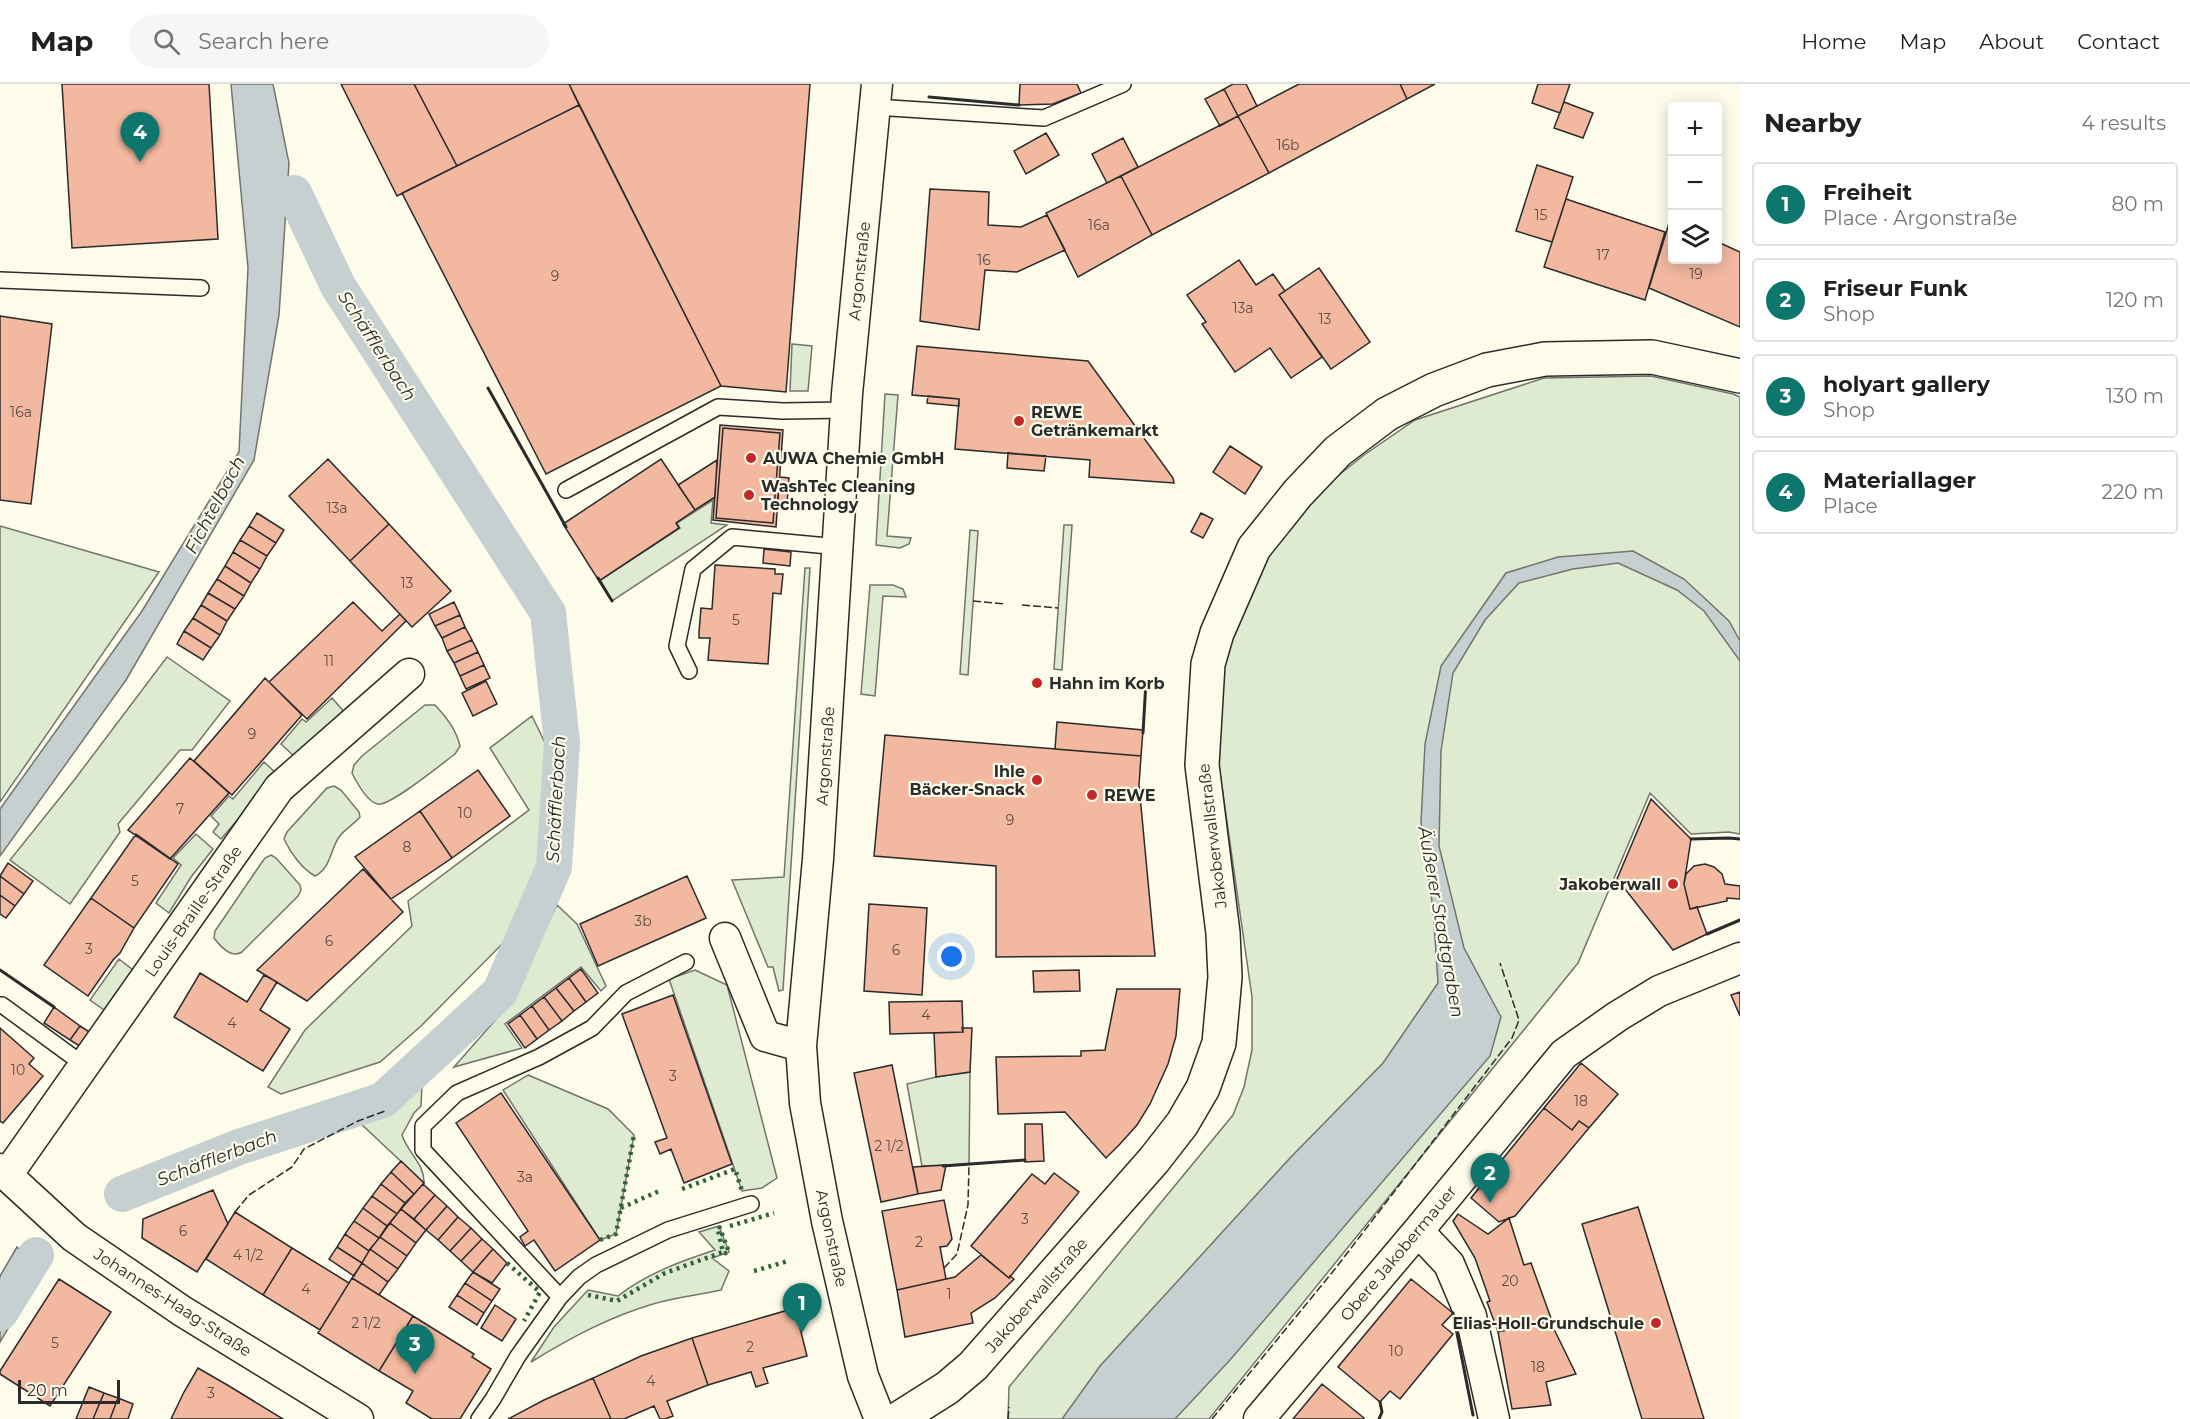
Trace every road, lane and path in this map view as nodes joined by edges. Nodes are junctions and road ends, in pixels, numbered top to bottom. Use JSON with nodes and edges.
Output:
{"nodes":[{"id":1,"x":1124,"y":84,"type":"edge"},
{"id":2,"x":876,"y":95,"type":"edge"},
{"id":3,"x":0,"y":280,"type":"edge"},
{"id":4,"x":201,"y":288,"type":"dead end"},
{"id":5,"x":1740,"y":376,"type":"edge"},
{"id":6,"x":847,"y":410,"type":"junction"},
{"id":7,"x":566,"y":490,"type":"dead end"},
{"id":8,"x":839,"y":547,"type":"junction"},
{"id":9,"x":689,"y":671,"type":"dead end"},
{"id":10,"x":409,"y":674,"type":"dead end"},
{"id":11,"x":725,"y":938,"type":"dead end"},
{"id":12,"x":1740,"y":958,"type":"edge"},
{"id":13,"x":686,"y":962,"type":"dead end"},
{"id":14,"x":2,"y":1005,"type":"dead end"},
{"id":15,"x":801,"y":1046,"type":"junction"},
{"id":16,"x":84,"y":1065,"type":"junction"},
{"id":17,"x":4,"y":1172,"type":"edge"},
{"id":18,"x":751,"y":1204,"type":"dead end"},
{"id":19,"x":1418,"y":1231,"type":"junction"},
{"id":20,"x":560,"y":1297,"type":"junction"},
{"id":21,"x":358,"y":1419,"type":"edge"},
{"id":22,"x":479,"y":1419,"type":"edge"},
{"id":23,"x":880,"y":1419,"type":"edge"},
{"id":24,"x":898,"y":1419,"type":"edge"},
{"id":25,"x":1259,"y":1419,"type":"edge"},
{"id":26,"x":1494,"y":1419,"type":"edge"}],
"edges":[{"from":1,"to":2,"type":"lane"},
{"from":2,"to":6,"type":"street","name":"Argonstraße"},
{"from":3,"to":4,"type":"lane"},
{"from":5,"to":24,"type":"street","name":"Jakoberwallstraße"},
{"from":6,"to":7,"type":"lane"},
{"from":6,"to":8,"type":"street","name":"Argonstraße"},
{"from":8,"to":9,"type":"lane"},
{"from":8,"to":15,"type":"street","name":"Argonstraße"},
{"from":10,"to":16,"type":"street","name":"Louis-Braille-Straße"},
{"from":11,"to":15,"type":"street"},
{"from":12,"to":19,"type":"street","name":"Obere Jakobermauer"},
{"from":13,"to":20,"type":"lane"},
{"from":14,"to":16,"type":"lane"},
{"from":15,"to":23,"type":"street","name":"Argonstraße"},
{"from":16,"to":17,"type":"street","name":"Louis-Braille-Straße"},
{"from":17,"to":21,"type":"street","name":"Johannes-Haag-Straße"},
{"from":18,"to":20,"type":"lane"},
{"from":19,"to":25,"type":"street","name":"Obere Jakobermauer"},
{"from":19,"to":26,"type":"street"},
{"from":20,"to":22,"type":"lane"}]}
